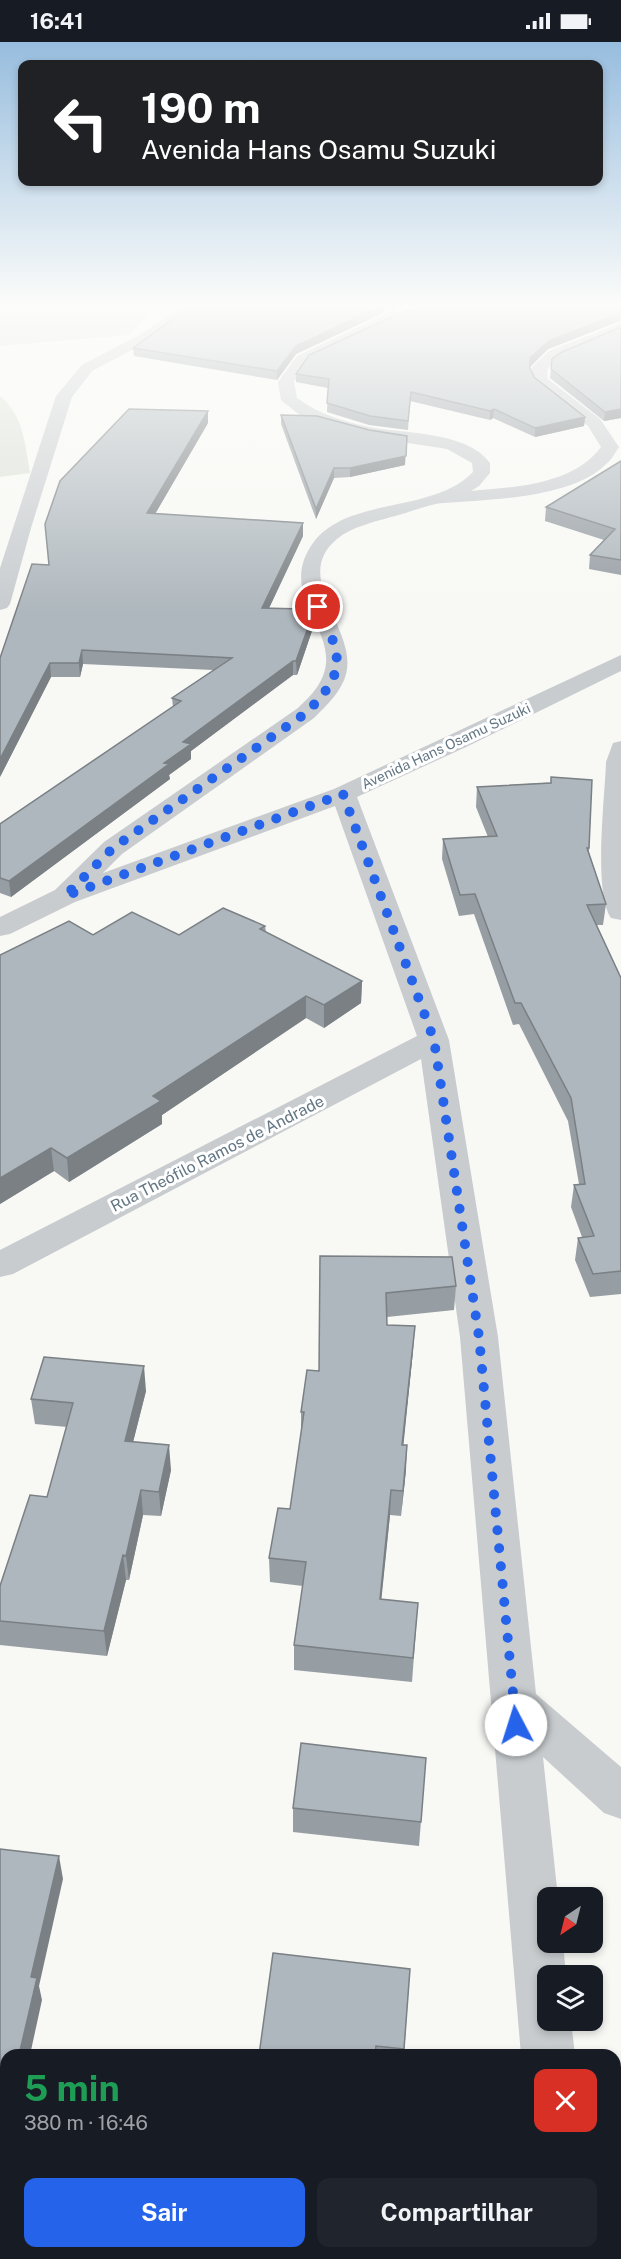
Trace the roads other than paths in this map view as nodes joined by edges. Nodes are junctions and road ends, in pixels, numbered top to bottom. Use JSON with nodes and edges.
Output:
{"nodes":[{"id":1,"x":60,"y":407,"type":"edge"},
{"id":2,"x":298,"y":407,"type":"edge"},
{"id":3,"x":574,"y":407,"type":"edge"},
{"id":4,"x":442,"y":498,"type":"junction"},
{"id":5,"x":0,"y":528,"type":"edge"},
{"id":6,"x":21,"y":528,"type":"junction"},
{"id":7,"x":0,"y":604,"type":"edge"},
{"id":8,"x":621,"y":662,"type":"edge"},
{"id":9,"x":621,"y":748,"type":"edge"},
{"id":10,"x":343,"y":794,"type":"junction"},
{"id":11,"x":619,"y":845,"type":"edge"},
{"id":12,"x":65,"y":896,"type":"junction"},
{"id":13,"x":621,"y":912,"type":"edge"},
{"id":14,"x":0,"y":928,"type":"edge"},
{"id":15,"x":434,"y":1040,"type":"junction"},
{"id":16,"x":0,"y":1265,"type":"edge"},
{"id":17,"x":513,"y":1702,"type":"junction"},
{"id":18,"x":621,"y":1797,"type":"edge"},
{"id":19,"x":547,"y":2049,"type":"edge"}],
"edges":[{"from":1,"to":6,"type":"street"},
{"from":2,"to":4,"type":"street"},
{"from":3,"to":4,"type":"street"},
{"from":4,"to":12,"type":"street"},
{"from":5,"to":6,"type":"street"},
{"from":6,"to":7,"type":"street"},
{"from":8,"to":10,"type":"street","name":"Avenida Hans Osamu Suzuki"},
{"from":9,"to":11,"type":"street"},
{"from":10,"to":12,"type":"street","name":"Avenida Hans Osamu Suzuki"},
{"from":10,"to":15,"type":"street"},
{"from":11,"to":13,"type":"street"},
{"from":12,"to":14,"type":"street","name":"Avenida Hans Osamu Suzuki"},
{"from":15,"to":16,"type":"street","name":"Rua Theófilo Ramos de Andrade"},
{"from":15,"to":17,"type":"street"},
{"from":17,"to":18,"type":"street"},
{"from":17,"to":19,"type":"street"}]}
